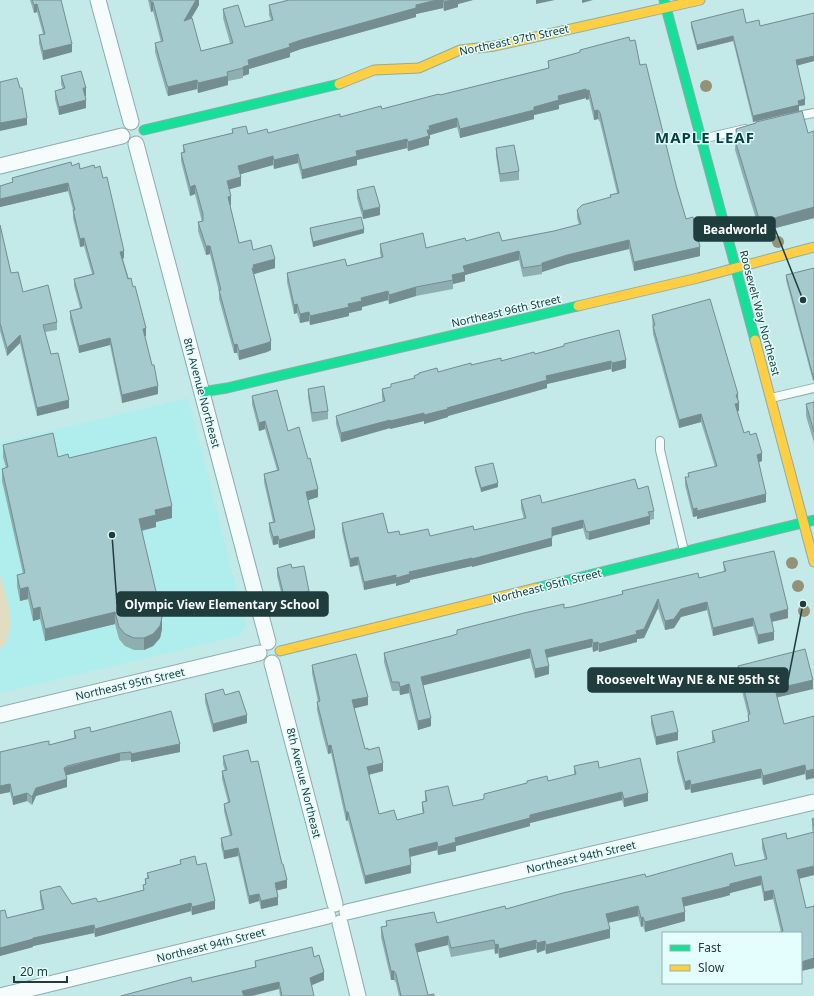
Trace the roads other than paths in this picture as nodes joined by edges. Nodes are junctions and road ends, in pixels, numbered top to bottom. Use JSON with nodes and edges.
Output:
{"nodes":[{"id":1,"x":98,"y":0,"type":"edge"},
{"id":2,"x":700,"y":0,"type":"edge"},
{"id":3,"x":665,"y":4,"type":"edge"},
{"id":4,"x":814,"y":112,"type":"edge"},
{"id":5,"x":785,"y":119,"type":"edge"},
{"id":6,"x":130,"y":122,"type":"junction"},
{"id":7,"x":757,"y":126,"type":"edge"},
{"id":8,"x":144,"y":130,"type":"junction"},
{"id":9,"x":122,"y":136,"type":"junction"},
{"id":10,"x":701,"y":139,"type":"junction"},
{"id":11,"x":136,"y":144,"type":"junction"},
{"id":12,"x":0,"y":166,"type":"edge"},
{"id":13,"x":814,"y":247,"type":"edge"},
{"id":14,"x":736,"y":267,"type":"junction"},
{"id":15,"x":814,"y":388,"type":"edge"},
{"id":16,"x":202,"y":392,"type":"junction"},
{"id":17,"x":771,"y":398,"type":"junction"},
{"id":18,"x":660,"y":441,"type":"dead end"},
{"id":19,"x":814,"y":520,"type":"edge"},
{"id":20,"x":804,"y":523,"type":"junction"},
{"id":21,"x":684,"y":552,"type":"junction"},
{"id":22,"x":814,"y":562,"type":"edge"},
{"id":23,"x":270,"y":652,"type":"junction"},
{"id":24,"x":0,"y":715,"type":"edge"},
{"id":25,"x":814,"y":802,"type":"edge"},
{"id":26,"x":337,"y":914,"type":"junction"},
{"id":27,"x":0,"y":996,"type":"edge"},
{"id":28,"x":358,"y":996,"type":"edge"}],
"edges":[{"from":1,"to":6,"type":"street"},
{"from":2,"to":3,"type":"street","name":"Northeast 97th Street"},
{"from":3,"to":8,"type":"street","name":"Northeast 97th Street"},
{"from":3,"to":10,"type":"street","name":"Roosevelt Way Northeast"},
{"from":4,"to":5,"type":"lane"},
{"from":6,"to":8,"type":"street"},
{"from":6,"to":9,"type":"street"},
{"from":7,"to":10,"type":"lane"},
{"from":8,"to":11,"type":"street"},
{"from":9,"to":11,"type":"street"},
{"from":9,"to":12,"type":"street"},
{"from":10,"to":14,"type":"street","name":"Roosevelt Way Northeast"},
{"from":11,"to":16,"type":"street","name":"8th Avenue Northeast"},
{"from":13,"to":14,"type":"street","name":"Northeast 96th Street"},
{"from":14,"to":16,"type":"street","name":"Northeast 96th Street"},
{"from":14,"to":17,"type":"street","name":"Roosevelt Way Northeast"},
{"from":15,"to":17,"type":"lane"},
{"from":16,"to":23,"type":"street","name":"8th Avenue Northeast"},
{"from":17,"to":20,"type":"street","name":"Roosevelt Way Northeast"},
{"from":18,"to":21,"type":"lane"},
{"from":19,"to":20,"type":"street","name":"Northeast 95th Street"},
{"from":20,"to":21,"type":"street","name":"Northeast 95th Street"},
{"from":20,"to":22,"type":"street","name":"Roosevelt Way Northeast"},
{"from":21,"to":23,"type":"street","name":"Northeast 95th Street"},
{"from":23,"to":24,"type":"street","name":"Northeast 95th Street"},
{"from":23,"to":26,"type":"street","name":"8th Avenue Northeast"},
{"from":25,"to":26,"type":"street","name":"Northeast 94th Street"},
{"from":26,"to":27,"type":"street","name":"Northeast 94th Street"},
{"from":26,"to":28,"type":"street","name":"8th Avenue Northeast"}]}
